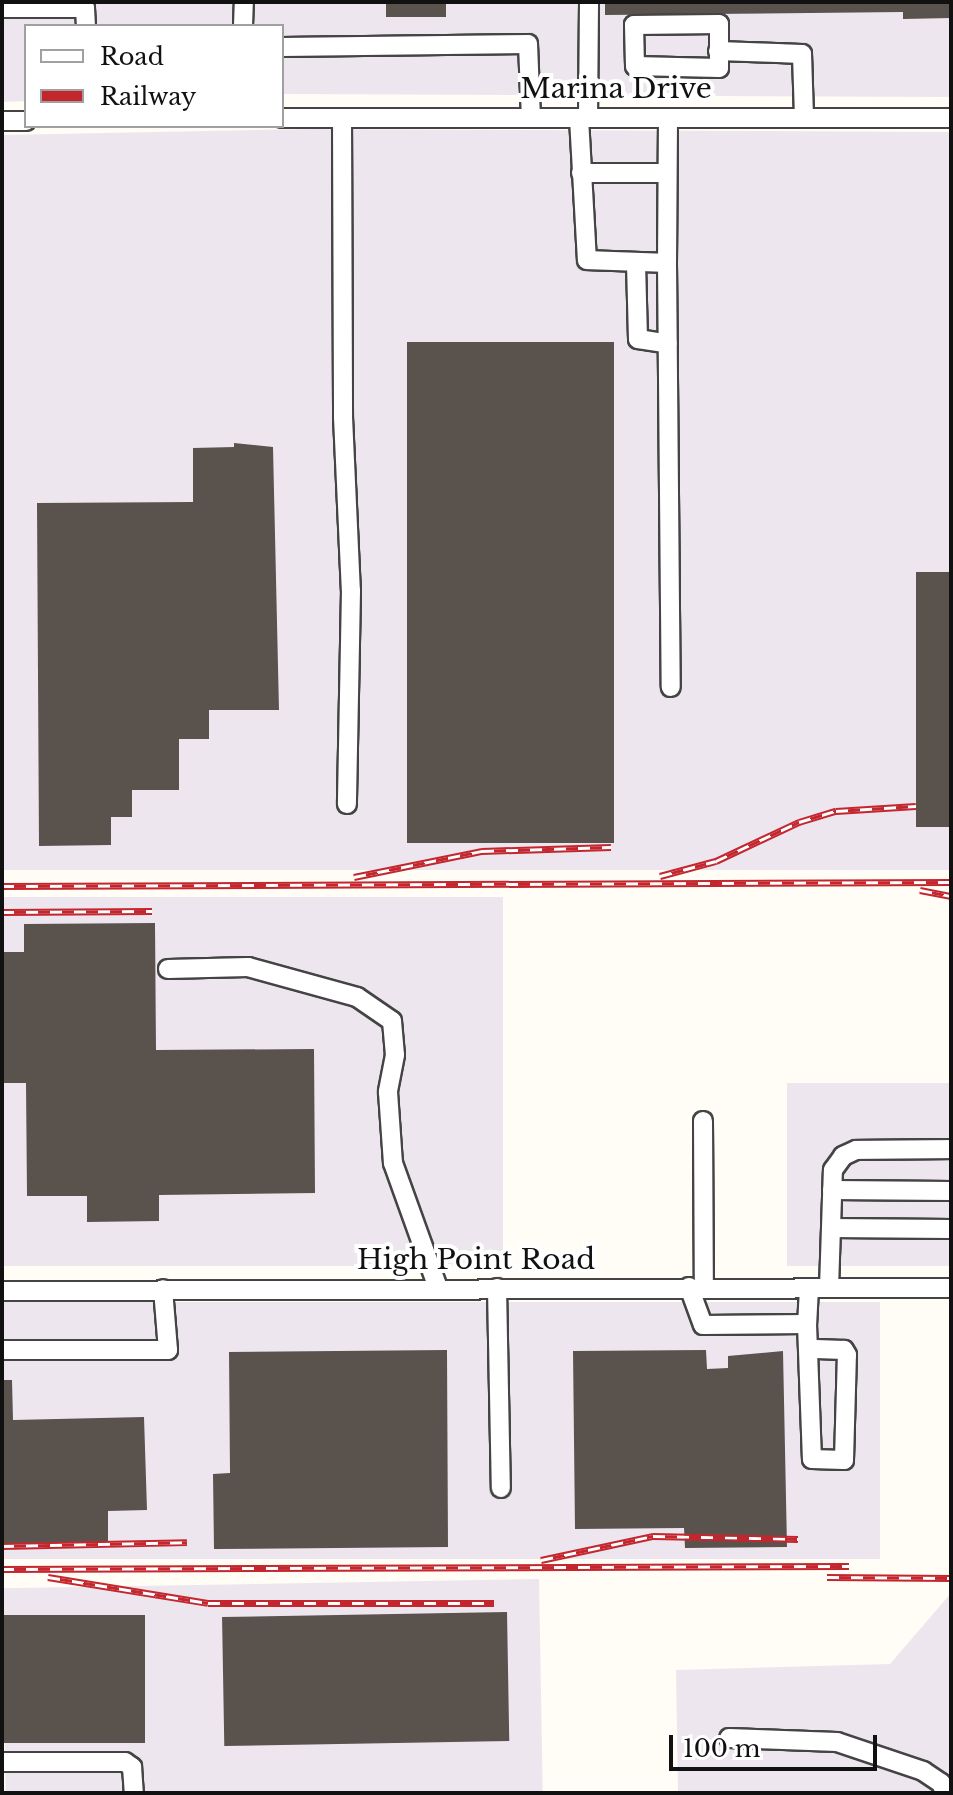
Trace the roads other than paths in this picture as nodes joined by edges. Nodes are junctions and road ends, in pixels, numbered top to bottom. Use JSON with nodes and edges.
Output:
{"nodes":[{"id":1,"x":244,"y":2,"type":"edge"},
{"id":2,"x":589,"y":2,"type":"edge"},
{"id":3,"x":2,"y":8,"type":"edge"},
{"id":4,"x":86,"y":24,"type":"edge"},
{"id":5,"x":243,"y":24,"type":"edge"},
{"id":6,"x":284,"y":47,"type":"edge"},
{"id":7,"x":718,"y":51,"type":"junction"},
{"id":8,"x":804,"y":117,"type":"junction"},
{"id":9,"x":284,"y":118,"type":"edge"},
{"id":10,"x":342,"y":118,"type":"junction"},
{"id":11,"x":531,"y":118,"type":"junction"},
{"id":12,"x":584,"y":118,"type":"junction"},
{"id":13,"x":668,"y":118,"type":"junction"},
{"id":14,"x":951,"y":118,"type":"edge"},
{"id":15,"x":2,"y":121,"type":"edge"},
{"id":16,"x":24,"y":121,"type":"edge"},
{"id":17,"x":581,"y":173,"type":"junction"},
{"id":18,"x":667,"y":173,"type":"junction"},
{"id":19,"x":636,"y":263,"type":"junction"},
{"id":20,"x":667,"y":263,"type":"junction"},
{"id":21,"x":668,"y":344,"type":"junction"},
{"id":22,"x":671,"y":687,"type":"dead end"},
{"id":23,"x":347,"y":804,"type":"dead end"},
{"id":24,"x":168,"y":969,"type":"dead end"},
{"id":25,"x":703,"y":1121,"type":"dead end"},
{"id":26,"x":951,"y":1149,"type":"edge"},
{"id":27,"x":832,"y":1190,"type":"junction"},
{"id":28,"x":951,"y":1191,"type":"edge"},
{"id":29,"x":831,"y":1228,"type":"junction"},
{"id":30,"x":951,"y":1229,"type":"edge"},
{"id":31,"x":696,"y":1287,"type":"junction"},
{"id":32,"x":438,"y":1288,"type":"junction"},
{"id":33,"x":497,"y":1288,"type":"junction"},
{"id":34,"x":809,"y":1288,"type":"junction"},
{"id":35,"x":829,"y":1288,"type":"junction"},
{"id":36,"x":951,"y":1288,"type":"edge"},
{"id":37,"x":163,"y":1289,"type":"junction"},
{"id":38,"x":2,"y":1291,"type":"edge"},
{"id":39,"x":807,"y":1324,"type":"junction"},
{"id":40,"x":809,"y":1349,"type":"junction"},
{"id":41,"x":2,"y":1350,"type":"edge"},
{"id":42,"x":501,"y":1488,"type":"dead end"},
{"id":43,"x":729,"y":1738,"type":"dead end"},
{"id":44,"x":2,"y":1762,"type":"edge"},
{"id":45,"x":134,"y":1793,"type":"edge"},
{"id":46,"x":945,"y":1793,"type":"edge"}],
"edges":[{"from":1,"to":5,"type":"street"},
{"from":2,"to":12,"type":"street"},
{"from":3,"to":4,"type":"street"},
{"from":6,"to":11,"type":"street"},
{"from":7,"to":7,"type":"street"},
{"from":7,"to":8,"type":"street"},
{"from":8,"to":13,"type":"street","name":"Marina Drive"},
{"from":8,"to":14,"type":"street","name":"Marina Drive"},
{"from":9,"to":10,"type":"street","name":"Marina Drive"},
{"from":10,"to":11,"type":"street","name":"Marina Drive"},
{"from":10,"to":23,"type":"street"},
{"from":11,"to":12,"type":"street","name":"Marina Drive"},
{"from":12,"to":13,"type":"street","name":"Marina Drive"},
{"from":12,"to":17,"type":"street"},
{"from":13,"to":18,"type":"street"},
{"from":15,"to":16,"type":"street"},
{"from":17,"to":18,"type":"street"},
{"from":17,"to":19,"type":"street"},
{"from":18,"to":20,"type":"street"},
{"from":19,"to":20,"type":"street"},
{"from":19,"to":21,"type":"street"},
{"from":20,"to":21,"type":"street"},
{"from":21,"to":22,"type":"street"},
{"from":24,"to":32,"type":"street"},
{"from":25,"to":31,"type":"street"},
{"from":26,"to":27,"type":"street"},
{"from":27,"to":28,"type":"street"},
{"from":27,"to":29,"type":"street"},
{"from":29,"to":30,"type":"street"},
{"from":29,"to":35,"type":"street"},
{"from":31,"to":33,"type":"street","name":"High Point Road"},
{"from":31,"to":34,"type":"street","name":"High Point Road"},
{"from":31,"to":39,"type":"street"},
{"from":32,"to":33,"type":"street","name":"High Point Road"},
{"from":32,"to":37,"type":"street","name":"High Point Road"},
{"from":33,"to":42,"type":"street"},
{"from":34,"to":35,"type":"street","name":"High Point Road"},
{"from":34,"to":39,"type":"street"},
{"from":35,"to":36,"type":"street","name":"High Point Road"},
{"from":37,"to":38,"type":"street","name":"High Point Road"},
{"from":37,"to":41,"type":"street"},
{"from":39,"to":40,"type":"street"},
{"from":40,"to":40,"type":"street"},
{"from":43,"to":46,"type":"street"},
{"from":44,"to":45,"type":"street"}]}
